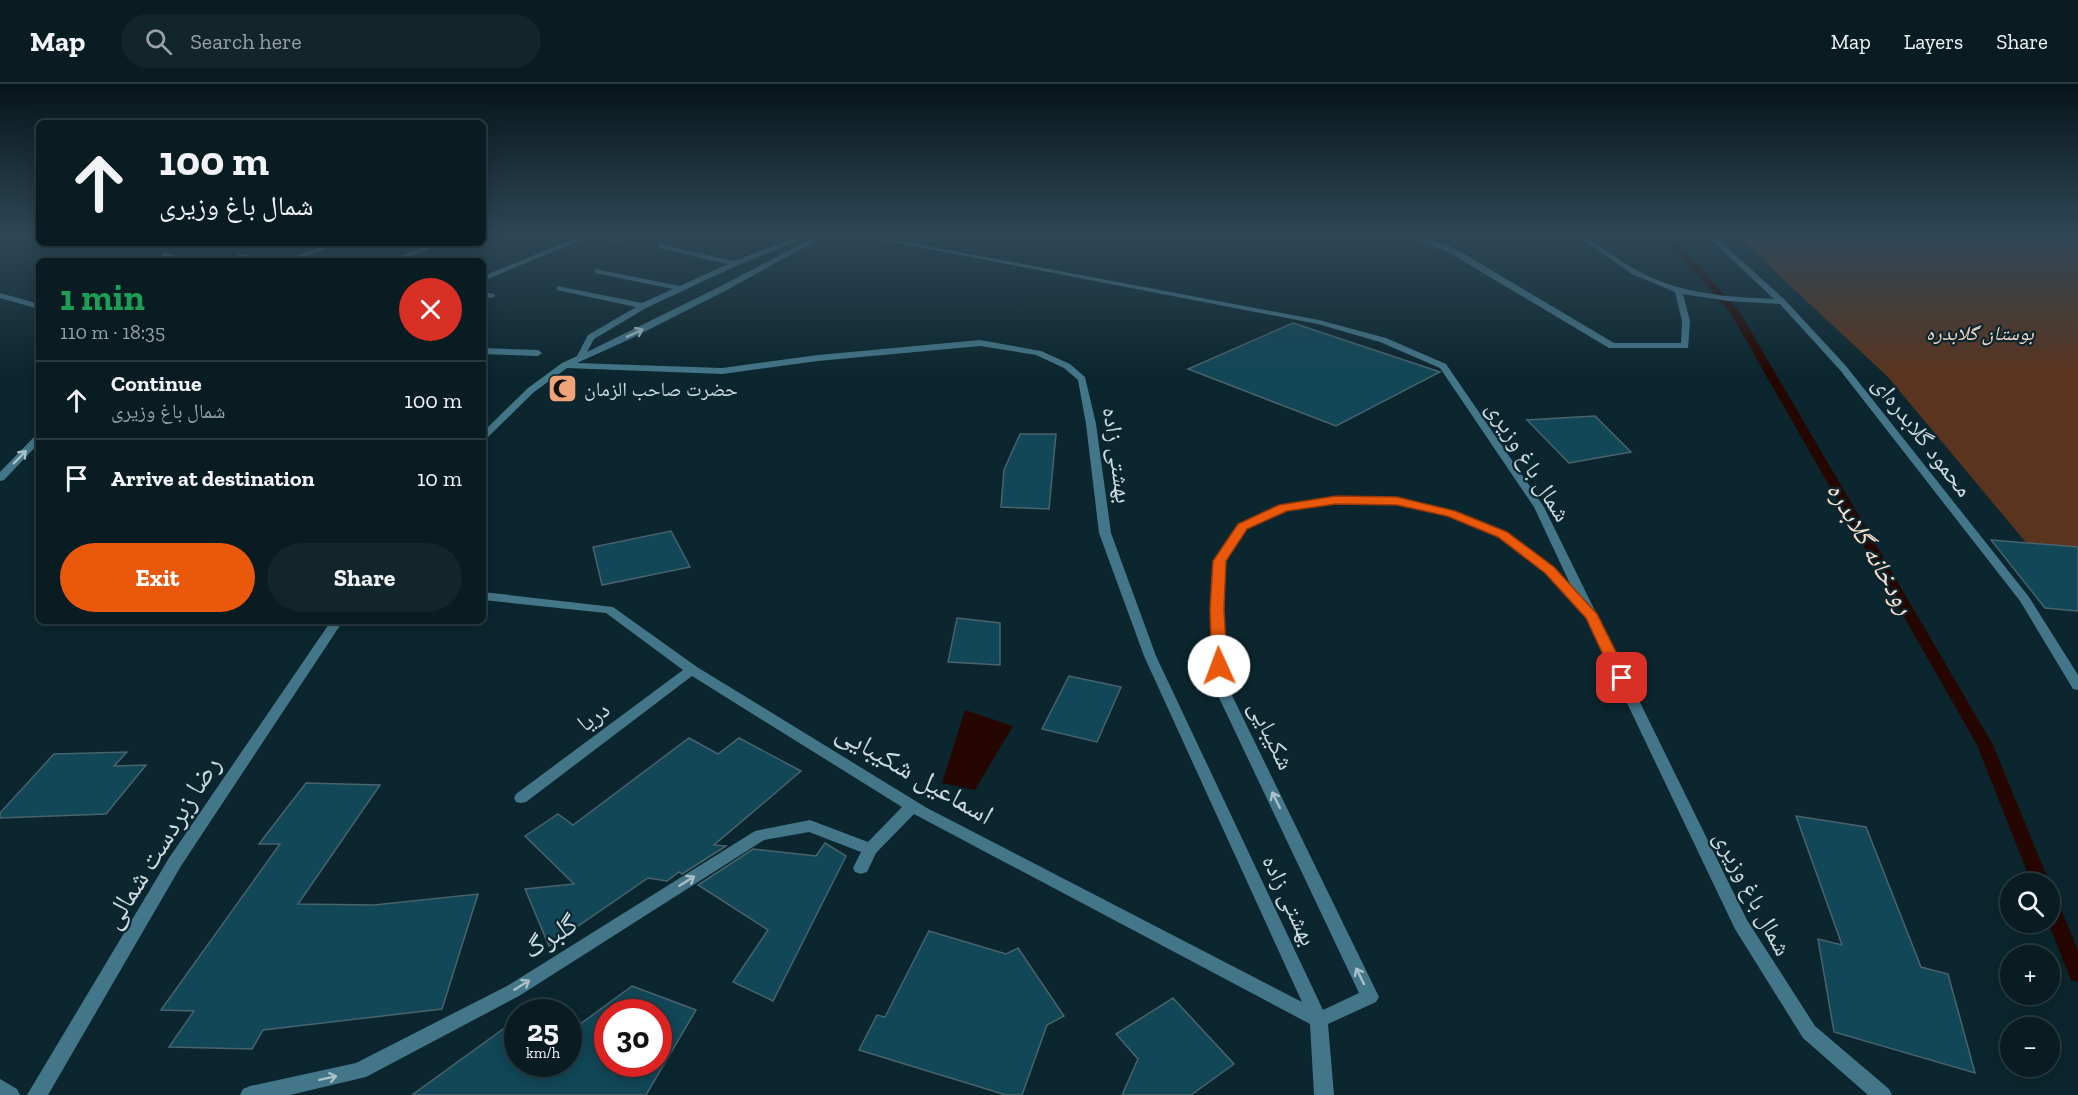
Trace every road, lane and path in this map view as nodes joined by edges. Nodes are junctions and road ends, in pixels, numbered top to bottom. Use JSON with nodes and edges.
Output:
{"nodes":[{"id":1,"x":647,"y":281,"type":"edge"},
{"id":2,"x":695,"y":281,"type":"edge"},
{"id":3,"x":738,"y":281,"type":"edge"},
{"id":4,"x":1103,"y":281,"type":"edge"},
{"id":5,"x":1503,"y":281,"type":"edge"},
{"id":6,"x":1653,"y":281,"type":"edge"},
{"id":7,"x":1759,"y":281,"type":"edge"},
{"id":8,"x":560,"y":288,"type":"dead end"},
{"id":9,"x":680,"y":288,"type":"junction"},
{"id":10,"x":1679,"y":291,"type":"junction"},
{"id":11,"x":0,"y":295,"type":"edge"},
{"id":12,"x":1782,"y":302,"type":"junction"},
{"id":13,"x":36,"y":306,"type":"edge"},
{"id":14,"x":643,"y":306,"type":"junction"},
{"id":15,"x":486,"y":351,"type":"edge"},
{"id":16,"x":538,"y":353,"type":"dead end"},
{"id":17,"x":581,"y":356,"type":"junction"},
{"id":18,"x":565,"y":364,"type":"junction"},
{"id":19,"x":486,"y":434,"type":"edge"},
{"id":20,"x":36,"y":440,"type":"edge"},
{"id":21,"x":0,"y":477,"type":"edge"},
{"id":22,"x":486,"y":596,"type":"edge"},
{"id":23,"x":1592,"y":617,"type":"junction"},
{"id":24,"x":335,"y":624,"type":"edge"},
{"id":25,"x":692,"y":670,"type":"junction"},
{"id":26,"x":2078,"y":686,"type":"edge"},
{"id":27,"x":521,"y":798,"type":"dead end"},
{"id":28,"x":913,"y":806,"type":"junction"},
{"id":29,"x":870,"y":849,"type":"junction"},
{"id":30,"x":861,"y":868,"type":"dead end"},
{"id":31,"x":1319,"y":1020,"type":"junction"},
{"id":32,"x":0,"y":1088,"type":"edge"},
{"id":33,"x":10,"y":1095,"type":"edge"},
{"id":34,"x":37,"y":1095,"type":"edge"},
{"id":35,"x":250,"y":1095,"type":"edge"},
{"id":36,"x":1324,"y":1095,"type":"edge"},
{"id":37,"x":1882,"y":1095,"type":"edge"}],
"edges":[{"from":1,"to":9,"type":"street"},
{"from":2,"to":9,"type":"street"},
{"from":17,"to":3,"type":"street","one_way":true},
{"from":4,"to":23,"type":"street","name":"شمال باغ وزیری"},
{"from":5,"to":10,"type":"street"},
{"from":6,"to":10,"type":"street"},
{"from":7,"to":12,"type":"street","name":"محمود گلابدره‌ای"},
{"from":8,"to":14,"type":"street"},
{"from":9,"to":14,"type":"street"},
{"from":10,"to":12,"type":"street"},
{"from":11,"to":13,"type":"street"},
{"from":12,"to":26,"type":"street","name":"محمود گلابدره‌ای"},
{"from":14,"to":17,"type":"street"},
{"from":15,"to":16,"type":"street"},
{"from":17,"to":18,"type":"street"},
{"from":18,"to":19,"type":"street"},
{"from":18,"to":31,"type":"street","name":"بهشتی زاده"},
{"from":21,"to":20,"type":"street","one_way":true},
{"from":22,"to":25,"type":"street","name":"اسماعیل شکیبایی"},
{"from":31,"to":23,"type":"street","name":"شکیبایی","one_way":true},
{"from":23,"to":37,"type":"street","name":"شمال باغ وزیری"},
{"from":24,"to":34,"type":"street","name":"رضا زبردست شمالی"},
{"from":25,"to":27,"type":"street","name":"دریا"},
{"from":25,"to":28,"type":"street","name":"اسماعیل شکیبایی"},
{"from":28,"to":29,"type":"street"},
{"from":28,"to":31,"type":"street","name":"اسماعیل شکیبایی"},
{"from":29,"to":30,"type":"street"},
{"from":35,"to":29,"type":"street","name":"گلبرگ","one_way":true},
{"from":31,"to":36,"type":"street"},
{"from":32,"to":33,"type":"street"}]}
